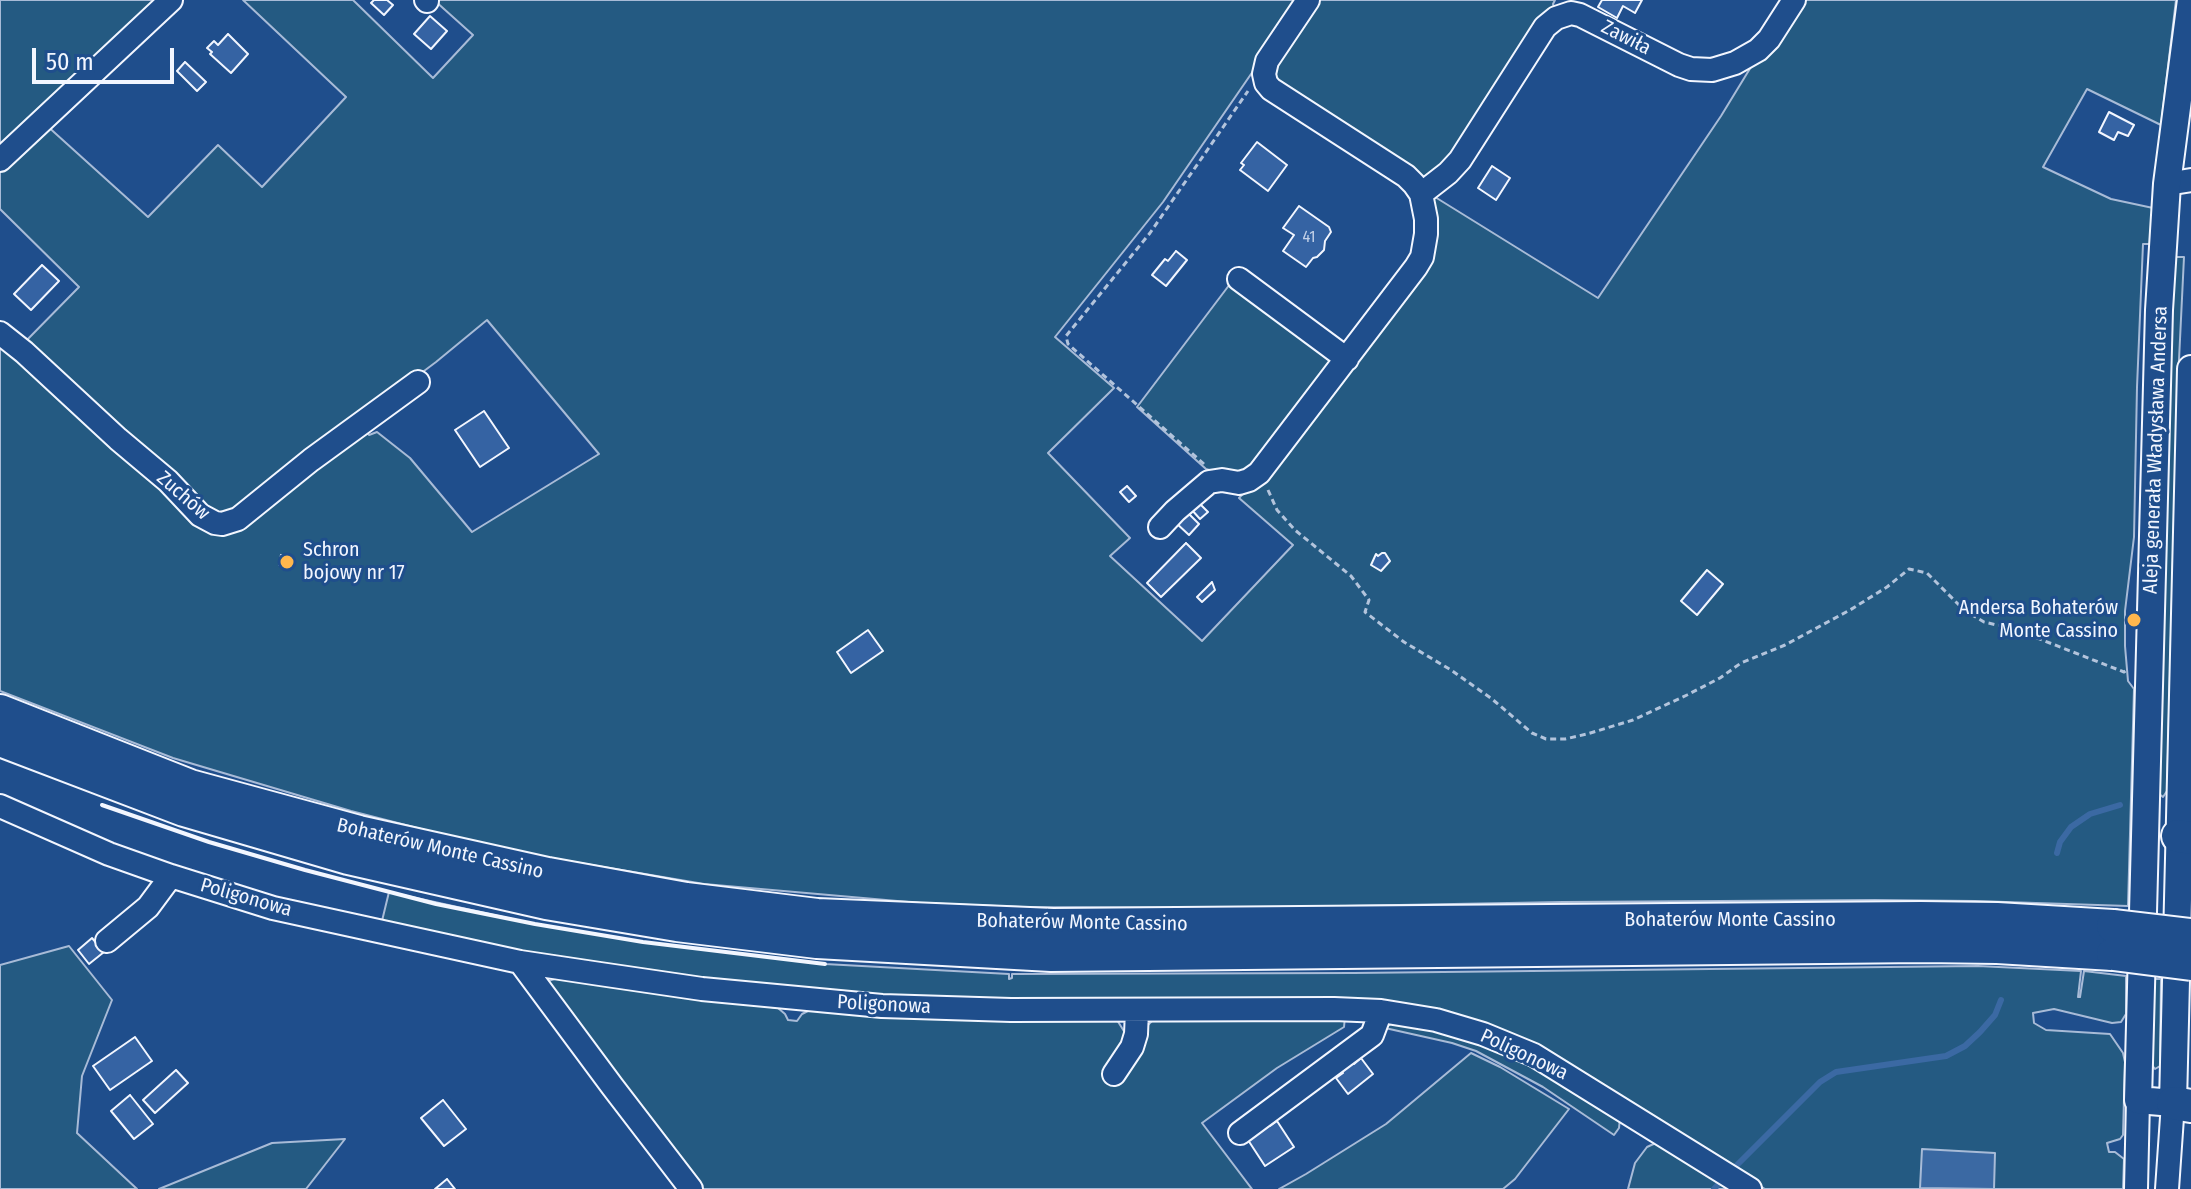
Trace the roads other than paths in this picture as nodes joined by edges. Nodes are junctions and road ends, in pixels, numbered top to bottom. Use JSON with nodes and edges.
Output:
{"nodes":[{"id":1,"x":171,"y":0,"type":"edge"},
{"id":2,"x":1308,"y":0,"type":"edge"},
{"id":3,"x":1794,"y":0,"type":"edge"},
{"id":4,"x":2191,"y":0,"type":"edge"},
{"id":5,"x":0,"y":160,"type":"edge"},
{"id":6,"x":2183,"y":184,"type":"edge"},
{"id":7,"x":1421,"y":194,"type":"junction"},
{"id":8,"x":1239,"y":279,"type":"dead end"},
{"id":9,"x":0,"y":333,"type":"edge"},
{"id":10,"x":1347,"y":359,"type":"junction"},
{"id":11,"x":2191,"y":369,"type":"edge"},
{"id":12,"x":418,"y":382,"type":"dead end"},
{"id":13,"x":1160,"y":527,"type":"dead end"},
{"id":14,"x":0,"y":711,"type":"edge"},
{"id":15,"x":0,"y":740,"type":"edge"},
{"id":16,"x":0,"y":806,"type":"edge"},
{"id":17,"x":2146,"y":834,"type":"junction"},
{"id":18,"x":2185,"y":837,"type":"edge"},
{"id":19,"x":171,"y":876,"type":"junction"},
{"id":20,"x":2191,"y":935,"type":"edge"},
{"id":21,"x":2113,"y":940,"type":"junction"},
{"id":22,"x":107,"y":941,"type":"dead end"},
{"id":23,"x":520,"y":962,"type":"junction"},
{"id":24,"x":2191,"y":964,"type":"edge"},
{"id":25,"x":1137,"y":1011,"type":"junction"},
{"id":26,"x":1381,"y":1011,"type":"junction"},
{"id":27,"x":1114,"y":1074,"type":"dead end"},
{"id":28,"x":2138,"y":1100,"type":"junction"},
{"id":29,"x":2182,"y":1104,"type":"edge"},
{"id":30,"x":1240,"y":1133,"type":"dead end"},
{"id":31,"x":1745,"y":1186,"type":"edge"},
{"id":32,"x":691,"y":1189,"type":"edge"},
{"id":33,"x":2136,"y":1189,"type":"edge"},
{"id":34,"x":2167,"y":1189,"type":"edge"}],
"edges":[{"from":1,"to":5,"type":"street"},
{"from":2,"to":7,"type":"street"},
{"from":3,"to":7,"type":"street","name":"Zawiła"},
{"from":4,"to":6,"type":"main road","name":"Aleja generała Władysława Andersa"},
{"from":6,"to":17,"type":"main road","name":"Aleja generała Władysława Andersa"},
{"from":7,"to":10,"type":"street"},
{"from":8,"to":10,"type":"street"},
{"from":9,"to":12,"type":"street","name":"Zuchów"},
{"from":10,"to":13,"type":"street"},
{"from":11,"to":18,"type":"main road","name":"Aleja generała Władysława Andersa"},
{"from":14,"to":21,"type":"highway","name":"Bohaterów Monte Cassino"},
{"from":15,"to":21,"type":"highway","name":"Bohaterów Monte Cassino"},
{"from":16,"to":19,"type":"street","name":"Poligonowa"},
{"from":17,"to":18,"type":"main road"},
{"from":17,"to":28,"type":"main road","name":"Aleja generała Władysława Andersa"},
{"from":18,"to":29,"type":"main road","name":"Aleja generała Władysława Andersa"},
{"from":19,"to":22,"type":"street"},
{"from":19,"to":23,"type":"street","name":"Poligonowa"},
{"from":20,"to":21,"type":"highway","name":"Bohaterów Monte Cassino","bridge":true},
{"from":21,"to":24,"type":"highway","name":"Bohaterów Monte Cassino","bridge":true},
{"from":23,"to":25,"type":"street","name":"Poligonowa"},
{"from":23,"to":32,"type":"street"},
{"from":25,"to":26,"type":"street","name":"Poligonowa"},
{"from":25,"to":27,"type":"street"},
{"from":26,"to":30,"type":"street"},
{"from":26,"to":31,"type":"street","name":"Poligonowa"},
{"from":28,"to":29,"type":"main road"},
{"from":28,"to":33,"type":"street","name":"Aleja generała Władysława Andersa"},
{"from":29,"to":34,"type":"street","name":"Aleja generała Władysława Andersa"}]}
